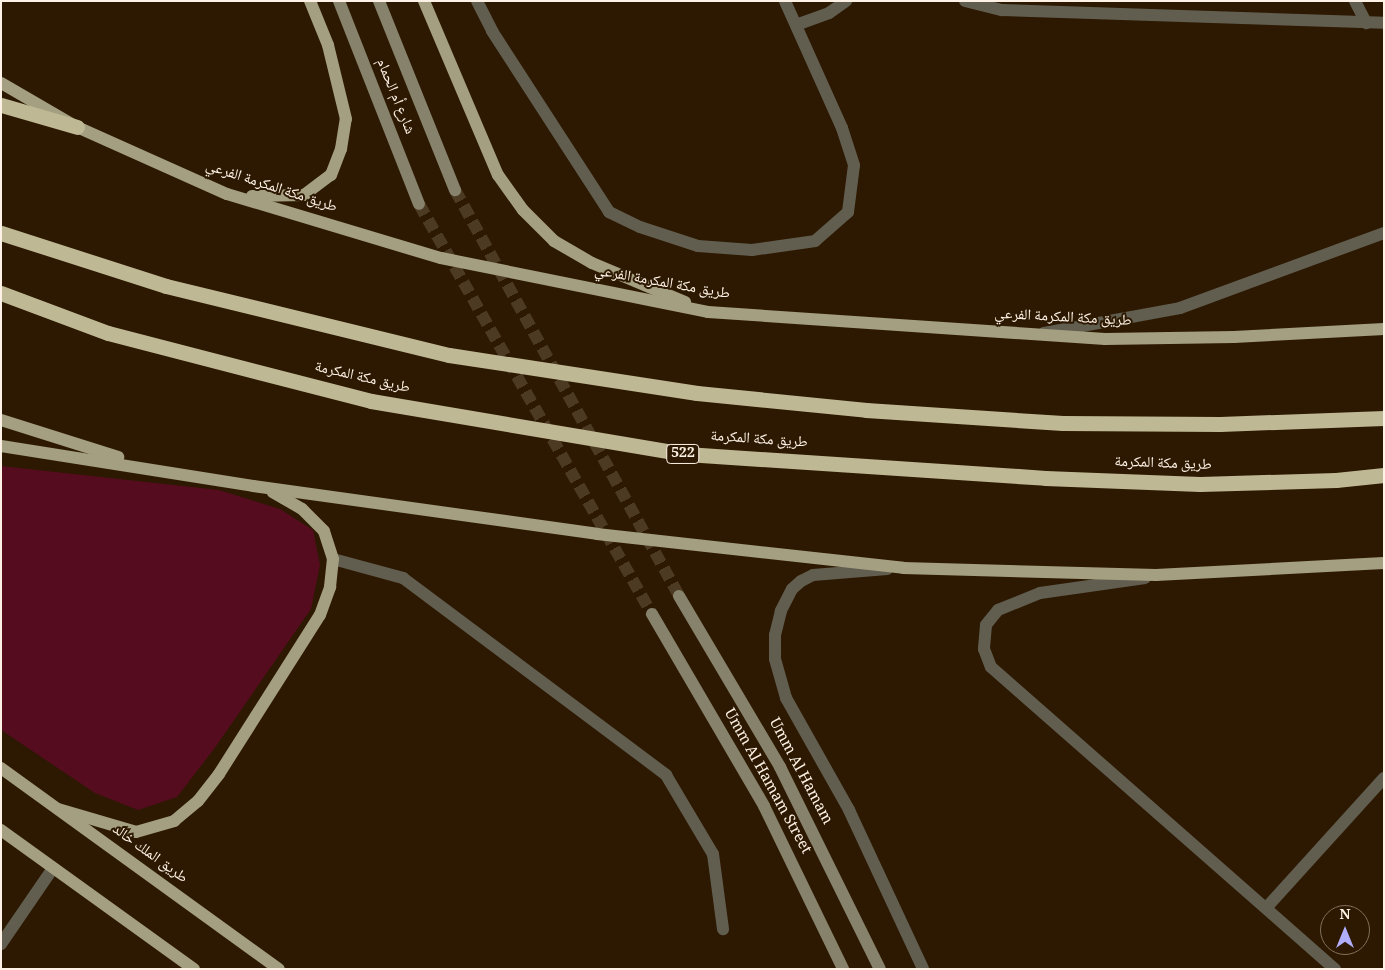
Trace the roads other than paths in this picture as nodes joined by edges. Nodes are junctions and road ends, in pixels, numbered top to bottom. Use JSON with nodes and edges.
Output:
{"nodes":[{"id":1,"x":310,"y":1,"type":"edge"},
{"id":2,"x":339,"y":1,"type":"edge"},
{"id":3,"x":379,"y":1,"type":"edge"},
{"id":4,"x":424,"y":1,"type":"edge"},
{"id":5,"x":477,"y":1,"type":"edge"},
{"id":6,"x":785,"y":1,"type":"edge"},
{"id":7,"x":846,"y":1,"type":"edge"},
{"id":8,"x":965,"y":1,"type":"edge"},
{"id":9,"x":1355,"y":1,"type":"edge"},
{"id":10,"x":1366,"y":22,"type":"junction"},
{"id":11,"x":1384,"y":23,"type":"edge"},
{"id":12,"x":796,"y":24,"type":"junction"},
{"id":13,"x":1,"y":83,"type":"edge"},
{"id":14,"x":1,"y":105,"type":"edge"},
{"id":15,"x":77,"y":127,"type":"junction"},
{"id":16,"x":455,"y":190,"type":"tunnel mouth"},
{"id":17,"x":227,"y":194,"type":"junction"},
{"id":18,"x":419,"y":204,"type":"tunnel mouth"},
{"id":19,"x":1,"y":233,"type":"edge"},
{"id":20,"x":1384,"y":233,"type":"edge"},
{"id":21,"x":1,"y":293,"type":"edge"},
{"id":22,"x":708,"y":312,"type":"junction"},
{"id":23,"x":1384,"y":329,"type":"edge"},
{"id":24,"x":1035,"y":335,"type":"junction"},
{"id":25,"x":1384,"y":418,"type":"edge"},
{"id":26,"x":1,"y":420,"type":"edge"},
{"id":27,"x":1,"y":446,"type":"edge"},
{"id":28,"x":156,"y":468,"type":"junction"},
{"id":29,"x":1384,"y":475,"type":"edge"},
{"id":30,"x":253,"y":486,"type":"junction"},
{"id":31,"x":333,"y":559,"type":"junction"},
{"id":32,"x":1384,"y":562,"type":"edge"},
{"id":33,"x":903,"y":568,"type":"junction"},
{"id":34,"x":1156,"y":575,"type":"junction"},
{"id":35,"x":679,"y":596,"type":"tunnel mouth"},
{"id":36,"x":652,"y":614,"type":"tunnel mouth"},
{"id":37,"x":1,"y":768,"type":"edge"},
{"id":38,"x":1384,"y":778,"type":"edge"},
{"id":39,"x":58,"y":809,"type":"junction"},
{"id":40,"x":1,"y":830,"type":"edge"},
{"id":41,"x":53,"y":868,"type":"junction"},
{"id":42,"x":1267,"y":907,"type":"junction"},
{"id":43,"x":723,"y":929,"type":"dead end"},
{"id":44,"x":1,"y":944,"type":"edge"},
{"id":45,"x":194,"y":969,"type":"edge"},
{"id":46,"x":279,"y":969,"type":"edge"},
{"id":47,"x":843,"y":969,"type":"edge"},
{"id":48,"x":880,"y":969,"type":"edge"},
{"id":49,"x":924,"y":969,"type":"edge"},
{"id":50,"x":1335,"y":969,"type":"edge"}],
"edges":[{"from":1,"to":17,"type":"main road"},
{"from":2,"to":18,"type":"main road","name":"شارع أم الحمام"},
{"from":3,"to":16,"type":"main road","name":"شارع أم الحمام"},
{"from":4,"to":22,"type":"main road"},
{"from":5,"to":12,"type":"street"},
{"from":6,"to":12,"type":"street"},
{"from":7,"to":12,"type":"street"},
{"from":8,"to":10,"type":"street"},
{"from":9,"to":10,"type":"street"},
{"from":10,"to":11,"type":"street"},
{"from":13,"to":15,"type":"main road","name":"طريق مكة المكرمة الفرعي"},
{"from":14,"to":15,"type":"highway"},
{"from":15,"to":17,"type":"main road","name":"طريق مكة المكرمة الفرعي"},
{"from":17,"to":22,"type":"main road","name":"طريق مكة المكرمة الفرعي"},
{"from":19,"to":25,"type":"highway"},
{"from":20,"to":24,"type":"street"},
{"from":21,"to":29,"type":"highway","name":"طريق مكة المكرمة","number":"522"},
{"from":22,"to":24,"type":"main road","name":"طريق مكة المكرمة الفرعي"},
{"from":23,"to":24,"type":"main road","name":"طريق مكة المكرمة الفرعي"},
{"from":26,"to":28,"type":"main road"},
{"from":27,"to":28,"type":"main road"},
{"from":28,"to":30,"type":"main road"},
{"from":30,"to":31,"type":"main road"},
{"from":30,"to":33,"type":"main road"},
{"from":31,"to":39,"type":"main road"},
{"from":31,"to":43,"type":"street"},
{"from":32,"to":34,"type":"main road"},
{"from":33,"to":34,"type":"main road"},
{"from":33,"to":49,"type":"street"},
{"from":34,"to":42,"type":"street"},
{"from":35,"to":48,"type":"main road","name":"Umm Al Hamam"},
{"from":36,"to":47,"type":"main road","name":"Umm Al Hamam Street"},
{"from":37,"to":39,"type":"main road","name":"طريق الملك خالد"},
{"from":38,"to":42,"type":"street"},
{"from":39,"to":46,"type":"main road","name":"طريق الملك خالد"},
{"from":40,"to":41,"type":"main road"},
{"from":41,"to":44,"type":"street"},
{"from":41,"to":45,"type":"main road"},
{"from":42,"to":50,"type":"street"}]}
